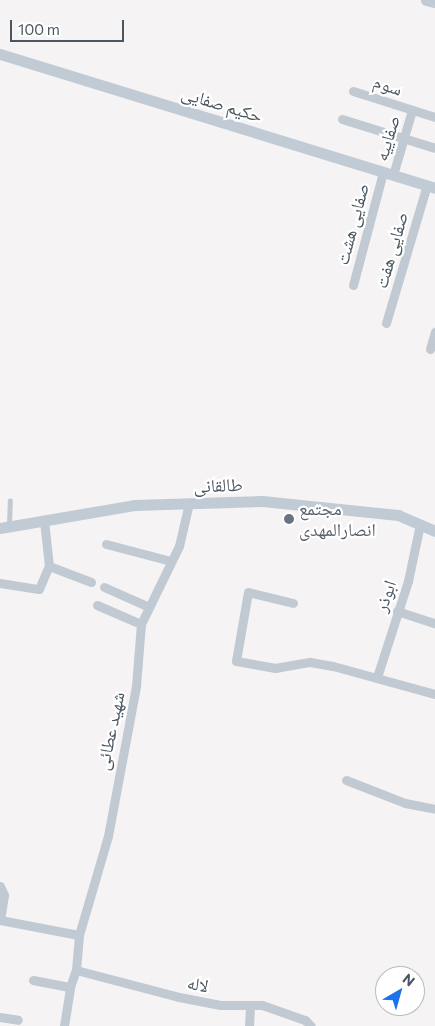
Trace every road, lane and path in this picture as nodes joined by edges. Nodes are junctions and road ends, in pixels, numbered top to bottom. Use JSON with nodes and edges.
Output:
{"nodes":[{"id":1,"x":426,"y":0,"type":"edge"},
{"id":2,"x":435,"y":2,"type":"edge"},
{"id":3,"x":0,"y":54,"type":"edge"},
{"id":4,"x":353,"y":91,"type":"dead end"},
{"id":5,"x":412,"y":110,"type":"junction"},
{"id":6,"x":435,"y":117,"type":"edge"},
{"id":7,"x":342,"y":119,"type":"dead end"},
{"id":8,"x":404,"y":138,"type":"junction"},
{"id":9,"x":435,"y":148,"type":"edge"},
{"id":10,"x":388,"y":173,"type":"junction"},
{"id":11,"x":431,"y":186,"type":"edge"},
{"id":12,"x":353,"y":285,"type":"dead end"},
{"id":13,"x":386,"y":323,"type":"dead end"},
{"id":14,"x":435,"y":332,"type":"edge"},
{"id":15,"x":430,"y":349,"type":"dead end"},
{"id":16,"x":10,"y":501,"type":"dead end"},
{"id":17,"x":189,"y":503,"type":"junction"},
{"id":18,"x":44,"y":521,"type":"junction"},
{"id":19,"x":420,"y":524,"type":"junction"},
{"id":20,"x":4,"y":527,"type":"edge"},
{"id":21,"x":435,"y":531,"type":"edge"},
{"id":22,"x":106,"y":544,"type":"dead end"},
{"id":23,"x":171,"y":561,"type":"junction"},
{"id":24,"x":48,"y":566,"type":"junction"},
{"id":25,"x":90,"y":582,"type":"dead end"},
{"id":26,"x":0,"y":583,"type":"edge"},
{"id":27,"x":104,"y":587,"type":"dead end"},
{"id":28,"x":293,"y":603,"type":"dead end"},
{"id":29,"x":97,"y":605,"type":"dead end"},
{"id":30,"x":149,"y":607,"type":"junction"},
{"id":31,"x":397,"y":611,"type":"junction"},
{"id":32,"x":435,"y":623,"type":"edge"},
{"id":33,"x":141,"y":624,"type":"junction"},
{"id":34,"x":377,"y":677,"type":"junction"},
{"id":35,"x":435,"y":694,"type":"edge"},
{"id":36,"x":346,"y":780,"type":"dead end"},
{"id":37,"x":435,"y":809,"type":"edge"},
{"id":38,"x":1,"y":887,"type":"edge"},
{"id":39,"x":0,"y":920,"type":"edge"},
{"id":40,"x":79,"y":935,"type":"junction"},
{"id":41,"x":76,"y":970,"type":"junction"},
{"id":42,"x":33,"y":980,"type":"dead end"},
{"id":43,"x":70,"y":987,"type":"junction"},
{"id":44,"x":250,"y":1006,"type":"junction"},
{"id":45,"x":0,"y":1017,"type":"edge"},
{"id":46,"x":18,"y":1020,"type":"dead end"},
{"id":47,"x":64,"y":1026,"type":"edge"},
{"id":48,"x":249,"y":1026,"type":"edge"},
{"id":49,"x":311,"y":1026,"type":"edge"}],
"edges":[{"from":1,"to":2,"type":"street"},
{"from":3,"to":10,"type":"street","name":"حکیم صفایی"},
{"from":4,"to":5,"type":"street","name":"سوم"},
{"from":5,"to":6,"type":"street","name":"سوم"},
{"from":5,"to":8,"type":"street","name":"صفاییه"},
{"from":7,"to":8,"type":"street"},
{"from":8,"to":9,"type":"street"},
{"from":8,"to":10,"type":"street","name":"صفاییه"},
{"from":10,"to":11,"type":"street","name":"حکیم صفایی"},
{"from":10,"to":12,"type":"street","name":"صفایی هشت"},
{"from":11,"to":13,"type":"street","name":"صفایی هفت"},
{"from":14,"to":15,"type":"street"},
{"from":16,"to":20,"type":"lane"},
{"from":17,"to":18,"type":"street","name":"طالقانی"},
{"from":17,"to":19,"type":"street","name":"طالقانی"},
{"from":17,"to":23,"type":"street","name":"شهید عطائی"},
{"from":18,"to":20,"type":"street","name":"طالقانی"},
{"from":18,"to":24,"type":"street"},
{"from":19,"to":21,"type":"street","name":"طالقانی"},
{"from":19,"to":31,"type":"street","name":"ابوذر"},
{"from":22,"to":23,"type":"street"},
{"from":23,"to":30,"type":"street","name":"شهید عطائی"},
{"from":24,"to":25,"type":"street"},
{"from":24,"to":26,"type":"street"},
{"from":27,"to":30,"type":"street"},
{"from":28,"to":34,"type":"street"},
{"from":29,"to":33,"type":"street"},
{"from":30,"to":33,"type":"street","name":"شهید عطائی"},
{"from":31,"to":32,"type":"street"},
{"from":31,"to":34,"type":"street","name":"ابوذر"},
{"from":33,"to":40,"type":"street","name":"شهید عطائی"},
{"from":34,"to":35,"type":"street"},
{"from":36,"to":37,"type":"street"},
{"from":38,"to":39,"type":"street"},
{"from":39,"to":40,"type":"street"},
{"from":40,"to":41,"type":"street","name":"شهید عطائی"},
{"from":41,"to":43,"type":"street","name":"شهید عطائی"},
{"from":41,"to":44,"type":"street","name":"لاله"},
{"from":42,"to":43,"type":"street"},
{"from":43,"to":47,"type":"street","name":"شهید عطائی"},
{"from":44,"to":48,"type":"street"},
{"from":44,"to":49,"type":"street","name":"لاله"},
{"from":45,"to":46,"type":"street"}]}
